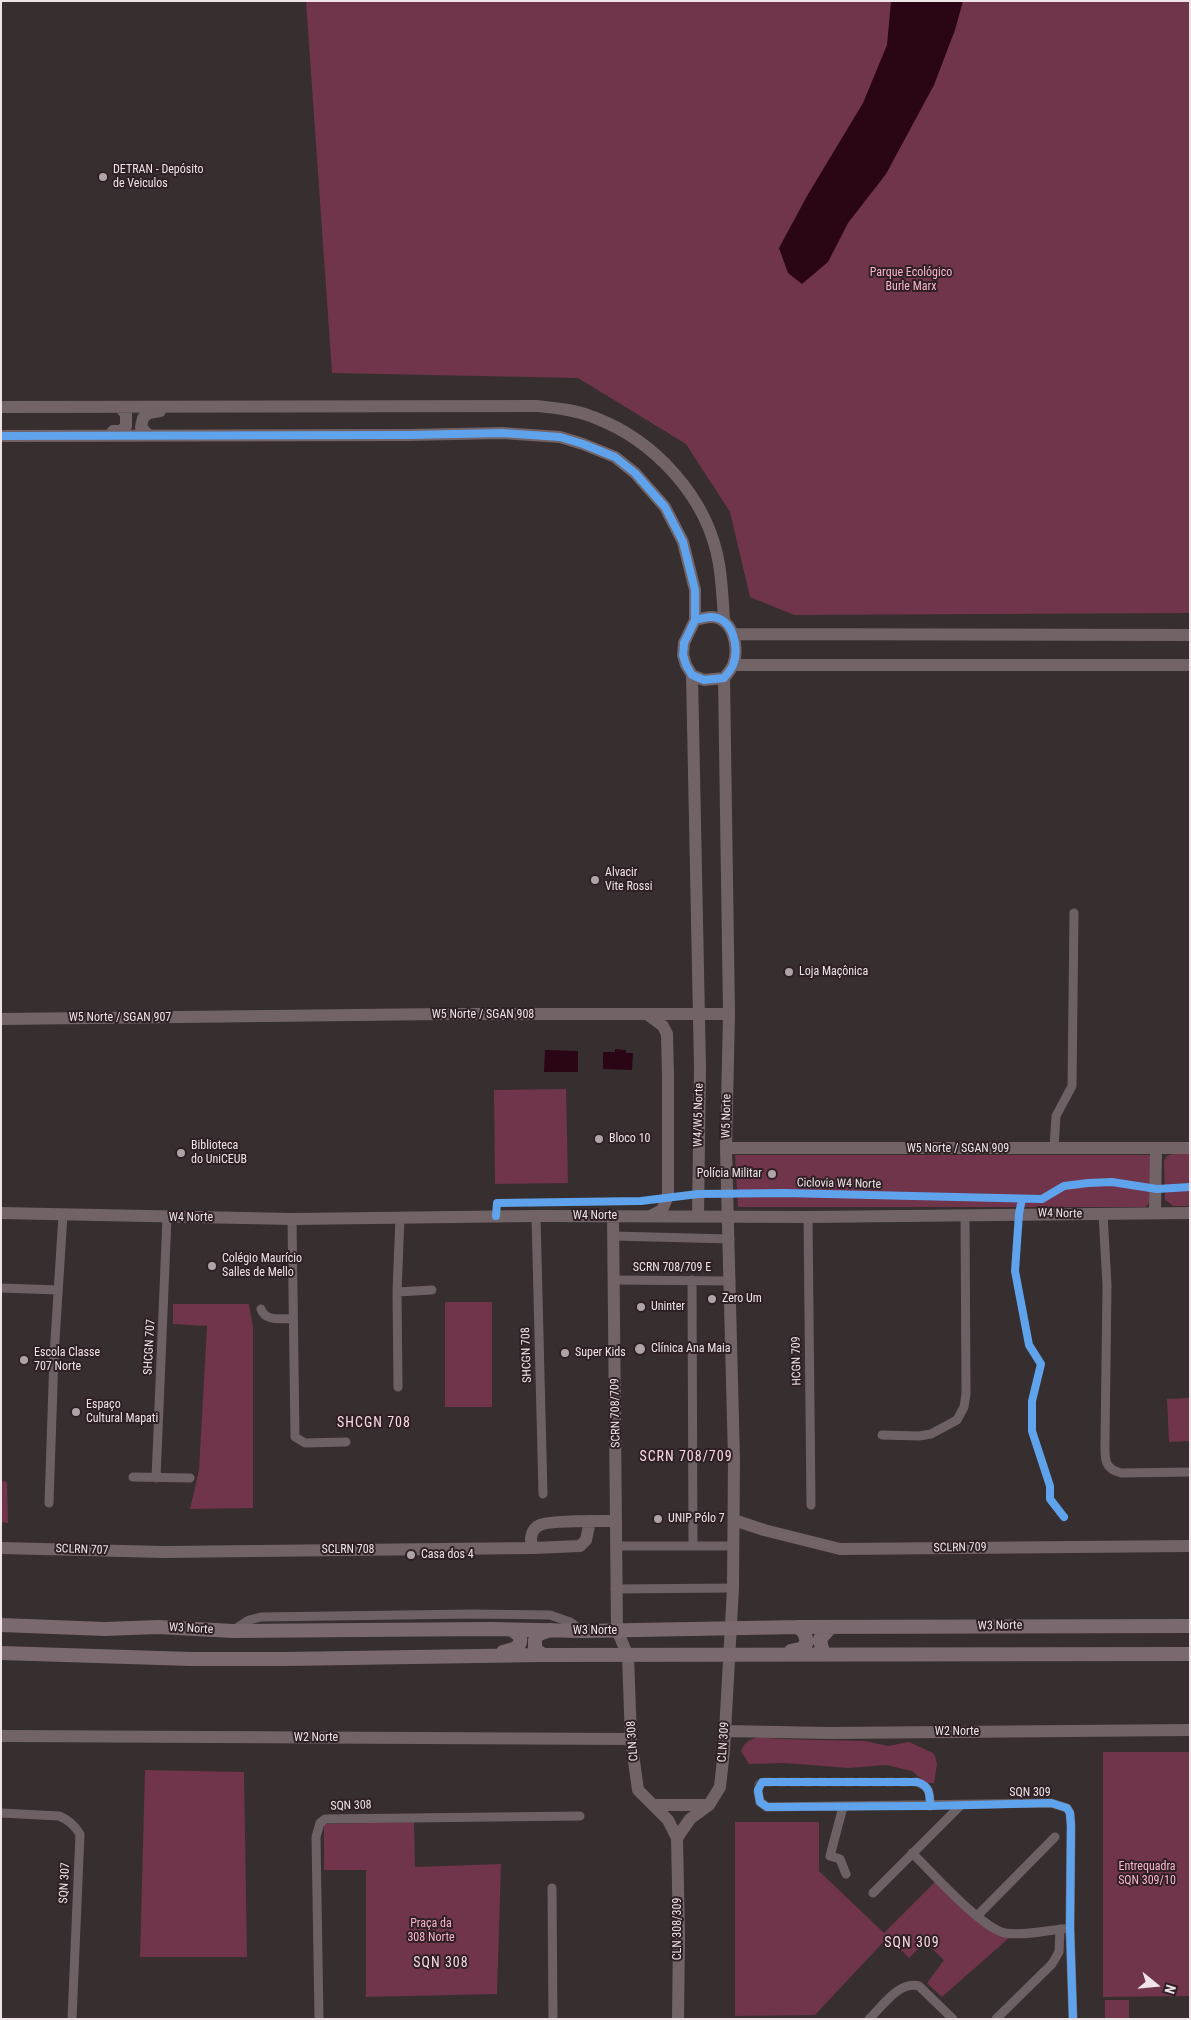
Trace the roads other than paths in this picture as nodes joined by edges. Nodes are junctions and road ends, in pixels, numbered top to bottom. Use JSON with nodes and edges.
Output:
{"nodes":[{"id":1,"x":1,"y":407,"type":"edge"},
{"id":2,"x":120,"y":407,"type":"junction"},
{"id":3,"x":200,"y":407,"type":"junction"},
{"id":4,"x":53,"y":435,"type":"junction"},
{"id":5,"x":148,"y":435,"type":"junction"},
{"id":6,"x":1,"y":436,"type":"edge"},
{"id":7,"x":695,"y":620,"type":"junction"},
{"id":8,"x":724,"y":621,"type":"junction"},
{"id":9,"x":733,"y":634,"type":"junction"},
{"id":10,"x":1190,"y":635,"type":"edge"},
{"id":11,"x":733,"y":665,"type":"junction"},
{"id":12,"x":1190,"y":665,"type":"edge"},
{"id":13,"x":692,"y":675,"type":"junction"},
{"id":14,"x":724,"y":678,"type":"junction"},
{"id":15,"x":1074,"y":913,"type":"dead end"},
{"id":16,"x":647,"y":1014,"type":"junction"},
{"id":17,"x":699,"y":1014,"type":"junction"},
{"id":18,"x":728,"y":1014,"type":"junction"},
{"id":19,"x":238,"y":1017,"type":"joint"},
{"id":20,"x":1,"y":1019,"type":"edge"},
{"id":21,"x":726,"y":1148,"type":"junction"},
{"id":22,"x":1054,"y":1148,"type":"junction"},
{"id":23,"x":1190,"y":1148,"type":"edge"},
{"id":24,"x":1156,"y":1149,"type":"junction"},
{"id":25,"x":1,"y":1213,"type":"edge"},
{"id":26,"x":1155,"y":1213,"type":"junction"},
{"id":27,"x":1190,"y":1213,"type":"edge"},
{"id":28,"x":1103,"y":1214,"type":"junction"},
{"id":29,"x":62,"y":1215,"type":"junction"},
{"id":30,"x":965,"y":1215,"type":"junction"},
{"id":31,"x":400,"y":1216,"type":"junction"},
{"id":32,"x":536,"y":1216,"type":"junction"},
{"id":33,"x":613,"y":1216,"type":"junction"},
{"id":34,"x":650,"y":1216,"type":"junction"},
{"id":35,"x":698,"y":1216,"type":"junction"},
{"id":36,"x":729,"y":1217,"type":"junction"},
{"id":37,"x":808,"y":1217,"type":"junction"},
{"id":38,"x":167,"y":1218,"type":"junction"},
{"id":39,"x":292,"y":1219,"type":"junction"},
{"id":40,"x":613,"y":1236,"type":"junction"},
{"id":41,"x":730,"y":1240,"type":"junction"},
{"id":42,"x":613,"y":1280,"type":"junction"},
{"id":43,"x":692,"y":1280,"type":"junction"},
{"id":44,"x":731,"y":1281,"type":"junction"},
{"id":45,"x":1,"y":1288,"type":"edge"},
{"id":46,"x":58,"y":1290,"type":"junction"},
{"id":47,"x":432,"y":1290,"type":"dead end"},
{"id":48,"x":397,"y":1292,"type":"junction"},
{"id":49,"x":261,"y":1309,"type":"dead end"},
{"id":50,"x":293,"y":1319,"type":"junction"},
{"id":51,"x":398,"y":1387,"type":"dead end"},
{"id":52,"x":882,"y":1435,"type":"dead end"},
{"id":53,"x":346,"y":1442,"type":"dead end"},
{"id":54,"x":1190,"y":1472,"type":"edge"},
{"id":55,"x":133,"y":1477,"type":"dead end"},
{"id":56,"x":156,"y":1478,"type":"junction"},
{"id":57,"x":190,"y":1478,"type":"dead end"},
{"id":58,"x":543,"y":1494,"type":"dead end"},
{"id":59,"x":50,"y":1503,"type":"dead end"},
{"id":60,"x":811,"y":1505,"type":"dead end"},
{"id":61,"x":734,"y":1520,"type":"junction"},
{"id":62,"x":590,"y":1521,"type":"junction"},
{"id":63,"x":615,"y":1521,"type":"junction"},
{"id":64,"x":693,"y":1545,"type":"junction"},
{"id":65,"x":615,"y":1546,"type":"junction"},
{"id":66,"x":734,"y":1546,"type":"junction"},
{"id":67,"x":1190,"y":1546,"type":"edge"},
{"id":68,"x":1,"y":1548,"type":"edge"},
{"id":69,"x":533,"y":1548,"type":"junction"},
{"id":70,"x":163,"y":1552,"type":"joint"},
{"id":71,"x":733,"y":1588,"type":"junction"},
{"id":72,"x":616,"y":1589,"type":"junction"},
{"id":73,"x":1,"y":1625,"type":"edge"},
{"id":74,"x":1190,"y":1626,"type":"edge"},
{"id":75,"x":798,"y":1627,"type":"junction"},
{"id":76,"x":830,"y":1628,"type":"junction"},
{"id":77,"x":512,"y":1630,"type":"junction"},
{"id":78,"x":550,"y":1630,"type":"junction"},
{"id":79,"x":617,"y":1630,"type":"junction"},
{"id":80,"x":731,"y":1630,"type":"junction"},
{"id":81,"x":233,"y":1631,"type":"junction"},
{"id":82,"x":583,"y":1631,"type":"junction"},
{"id":83,"x":1,"y":1653,"type":"edge"},
{"id":84,"x":729,"y":1654,"type":"junction"},
{"id":85,"x":823,"y":1654,"type":"junction"},
{"id":86,"x":1190,"y":1654,"type":"edge"},
{"id":87,"x":543,"y":1655,"type":"junction"},
{"id":88,"x":770,"y":1655,"type":"junction"},
{"id":89,"x":483,"y":1656,"type":"junction"},
{"id":90,"x":628,"y":1656,"type":"junction"},
{"id":91,"x":1190,"y":1730,"type":"edge"},
{"id":92,"x":724,"y":1731,"type":"junction"},
{"id":93,"x":1,"y":1736,"type":"edge"},
{"id":94,"x":631,"y":1739,"type":"junction"},
{"id":95,"x":918,"y":1782,"type":"dead end"},
{"id":96,"x":758,"y":1792,"type":"dead end"},
{"id":97,"x":653,"y":1805,"type":"junction"},
{"id":98,"x":709,"y":1805,"type":"junction"},
{"id":99,"x":961,"y":1805,"type":"junction"},
{"id":100,"x":930,"y":1806,"type":"junction"},
{"id":101,"x":843,"y":1807,"type":"junction"},
{"id":102,"x":1,"y":1813,"type":"edge"},
{"id":103,"x":580,"y":1816,"type":"dead end"},
{"id":104,"x":1055,"y":1837,"type":"dead end"},
{"id":105,"x":677,"y":1838,"type":"junction"},
{"id":106,"x":912,"y":1853,"type":"junction"},
{"id":107,"x":846,"y":1874,"type":"dead end"},
{"id":108,"x":552,"y":1888,"type":"dead end"},
{"id":109,"x":873,"y":1893,"type":"dead end"},
{"id":110,"x":977,"y":1916,"type":"junction"},
{"id":111,"x":1070,"y":1928,"type":"junction"},
{"id":112,"x":1060,"y":1929,"type":"junction"},
{"id":113,"x":72,"y":2019,"type":"edge"},
{"id":114,"x":319,"y":2019,"type":"edge"},
{"id":115,"x":552,"y":2019,"type":"edge"},
{"id":116,"x":678,"y":2019,"type":"edge"},
{"id":117,"x":870,"y":2019,"type":"edge"},
{"id":118,"x":953,"y":2019,"type":"edge"},
{"id":119,"x":996,"y":2019,"type":"edge"},
{"id":120,"x":1073,"y":2019,"type":"edge"}],
"edges":[{"from":1,"to":2,"type":"street"},
{"from":2,"to":3,"type":"street"},
{"from":2,"to":4,"type":"street"},
{"from":3,"to":5,"type":"street"},
{"from":3,"to":8,"type":"street"},
{"from":4,"to":5,"type":"street"},
{"from":4,"to":6,"type":"street"},
{"from":5,"to":7,"type":"street"},
{"from":7,"to":8,"type":"street"},
{"from":7,"to":13,"type":"street"},
{"from":8,"to":9,"type":"street"},
{"from":9,"to":10,"type":"street"},
{"from":9,"to":11,"type":"street"},
{"from":11,"to":12,"type":"street"},
{"from":11,"to":14,"type":"street"},
{"from":13,"to":14,"type":"street"},
{"from":13,"to":17,"type":"street","name":"W4/W5 Norte"},
{"from":14,"to":18,"type":"street","name":"W5 Norte"},
{"from":15,"to":22,"type":"street"},
{"from":16,"to":17,"type":"street","name":"W5 Norte / SGAN 908"},
{"from":16,"to":19,"type":"street","name":"W5 Norte / SGAN 908"},
{"from":16,"to":34,"type":"street"},
{"from":17,"to":18,"type":"street","name":"W5 Norte / SGAN 908"},
{"from":17,"to":35,"type":"street","name":"W4/W5 Norte"},
{"from":18,"to":21,"type":"street","name":"W5 Norte"},
{"from":19,"to":20,"type":"street","name":"W5 Norte / SGAN 907"},
{"from":21,"to":22,"type":"street","name":"W5 Norte / SGAN 909"},
{"from":21,"to":36,"type":"street","name":"W5 Norte"},
{"from":22,"to":24,"type":"street","name":"W5 Norte / SGAN 909"},
{"from":23,"to":24,"type":"street","name":"W5 Norte / SGAN 909"},
{"from":24,"to":26,"type":"street"},
{"from":25,"to":29,"type":"street","name":"W4 Norte"},
{"from":26,"to":27,"type":"street","name":"W4 Norte"},
{"from":26,"to":28,"type":"street","name":"W4 Norte"},
{"from":28,"to":30,"type":"street","name":"W4 Norte"},
{"from":28,"to":54,"type":"street"},
{"from":29,"to":38,"type":"street","name":"W4 Norte"},
{"from":29,"to":46,"type":"street"},
{"from":30,"to":37,"type":"street","name":"W4 Norte"},
{"from":30,"to":52,"type":"street"},
{"from":31,"to":32,"type":"street","name":"W4 Norte"},
{"from":31,"to":39,"type":"street","name":"W4 Norte"},
{"from":31,"to":48,"type":"street"},
{"from":32,"to":33,"type":"street","name":"W4 Norte"},
{"from":32,"to":58,"type":"street","name":"SHCGN 708"},
{"from":33,"to":34,"type":"street","name":"W4 Norte"},
{"from":33,"to":40,"type":"street","name":"SCRN 708/709"},
{"from":34,"to":35,"type":"street","name":"W4 Norte"},
{"from":35,"to":36,"type":"street","name":"W4 Norte"},
{"from":36,"to":37,"type":"street","name":"W4 Norte"},
{"from":36,"to":41,"type":"street"},
{"from":37,"to":60,"type":"street","name":"HCGN 709"},
{"from":38,"to":39,"type":"street","name":"W4 Norte"},
{"from":38,"to":56,"type":"street","name":"SHCGN 707"},
{"from":39,"to":50,"type":"street"},
{"from":40,"to":41,"type":"street"},
{"from":40,"to":42,"type":"street","name":"SCRN 708/709"},
{"from":41,"to":44,"type":"street"},
{"from":42,"to":43,"type":"street","name":"SCRN 708/709 E"},
{"from":42,"to":63,"type":"street","name":"SCRN 708/709"},
{"from":43,"to":44,"type":"street","name":"SCRN 708/709 E"},
{"from":43,"to":64,"type":"street"},
{"from":44,"to":61,"type":"street"},
{"from":45,"to":46,"type":"street"},
{"from":46,"to":59,"type":"street"},
{"from":47,"to":48,"type":"street"},
{"from":48,"to":51,"type":"street"},
{"from":49,"to":50,"type":"street"},
{"from":50,"to":53,"type":"street"},
{"from":55,"to":56,"type":"street"},
{"from":56,"to":57,"type":"street"},
{"from":61,"to":66,"type":"street"},
{"from":61,"to":67,"type":"street","name":"SCLRN 709"},
{"from":62,"to":63,"type":"street"},
{"from":62,"to":69,"type":"street","name":"SCLRN 708"},
{"from":62,"to":69,"type":"street"},
{"from":63,"to":65,"type":"street","name":"SCRN 708/709"},
{"from":64,"to":65,"type":"street"},
{"from":64,"to":66,"type":"street"},
{"from":65,"to":72,"type":"street","name":"SCRN 708/709"},
{"from":66,"to":71,"type":"street"},
{"from":68,"to":70,"type":"street","name":"SCLRN 707"},
{"from":69,"to":70,"type":"street","name":"SCLRN 708"},
{"from":71,"to":72,"type":"street"},
{"from":71,"to":80,"type":"street"},
{"from":72,"to":79,"type":"street","name":"SCRN 708/709"},
{"from":73,"to":81,"type":"main road","name":"W3 Norte"},
{"from":74,"to":76,"type":"main road","name":"W3 Norte"},
{"from":75,"to":76,"type":"main road","name":"W3 Norte"},
{"from":75,"to":80,"type":"main road","name":"W3 Norte"},
{"from":75,"to":88,"type":"main road"},
{"from":76,"to":85,"type":"main road"},
{"from":77,"to":78,"type":"main road","name":"W3 Norte"},
{"from":77,"to":81,"type":"main road","name":"W3 Norte"},
{"from":77,"to":89,"type":"main road"},
{"from":78,"to":82,"type":"main road","name":"W3 Norte"},
{"from":78,"to":87,"type":"main road"},
{"from":79,"to":80,"type":"main road","name":"W3 Norte"},
{"from":79,"to":82,"type":"main road","name":"W3 Norte"},
{"from":79,"to":90,"type":"street","name":"CLN 308"},
{"from":80,"to":84,"type":"street","name":"CLN 309"},
{"from":81,"to":82,"type":"street"},
{"from":83,"to":89,"type":"main road","name":"W3 Norte"},
{"from":84,"to":88,"type":"main road","name":"W3 Norte"},
{"from":84,"to":90,"type":"main road","name":"W3 Norte"},
{"from":84,"to":92,"type":"street","name":"CLN 309"},
{"from":85,"to":86,"type":"main road","name":"W3 Norte"},
{"from":85,"to":88,"type":"main road","name":"W3 Norte"},
{"from":87,"to":89,"type":"main road","name":"W3 Norte"},
{"from":87,"to":90,"type":"main road","name":"W3 Norte"},
{"from":90,"to":94,"type":"street","name":"CLN 308"},
{"from":91,"to":92,"type":"street","name":"W2 Norte"},
{"from":92,"to":98,"type":"street","name":"CLN 309"},
{"from":93,"to":94,"type":"street","name":"W2 Norte"},
{"from":94,"to":97,"type":"street","name":"CLN 308"},
{"from":95,"to":100,"type":"street"},
{"from":96,"to":101,"type":"street","name":"SQN 309"},
{"from":97,"to":98,"type":"street"},
{"from":97,"to":105,"type":"street","name":"CLN 308"},
{"from":98,"to":105,"type":"street","name":"CLN 309"},
{"from":99,"to":100,"type":"street","name":"SQN 309"},
{"from":99,"to":106,"type":"street"},
{"from":99,"to":111,"type":"street","name":"SQN 309"},
{"from":100,"to":101,"type":"street","name":"SQN 309"},
{"from":101,"to":107,"type":"street"},
{"from":102,"to":113,"type":"street","name":"SQN 307"},
{"from":103,"to":114,"type":"street","name":"SQN 308"},
{"from":104,"to":110,"type":"street"},
{"from":105,"to":116,"type":"street","name":"CLN 308/309"},
{"from":106,"to":109,"type":"street"},
{"from":106,"to":110,"type":"street"},
{"from":108,"to":115,"type":"street"},
{"from":110,"to":112,"type":"street"},
{"from":111,"to":112,"type":"street"},
{"from":111,"to":120,"type":"street","name":"SQN 309"},
{"from":112,"to":119,"type":"street"},
{"from":117,"to":118,"type":"street"}]}
